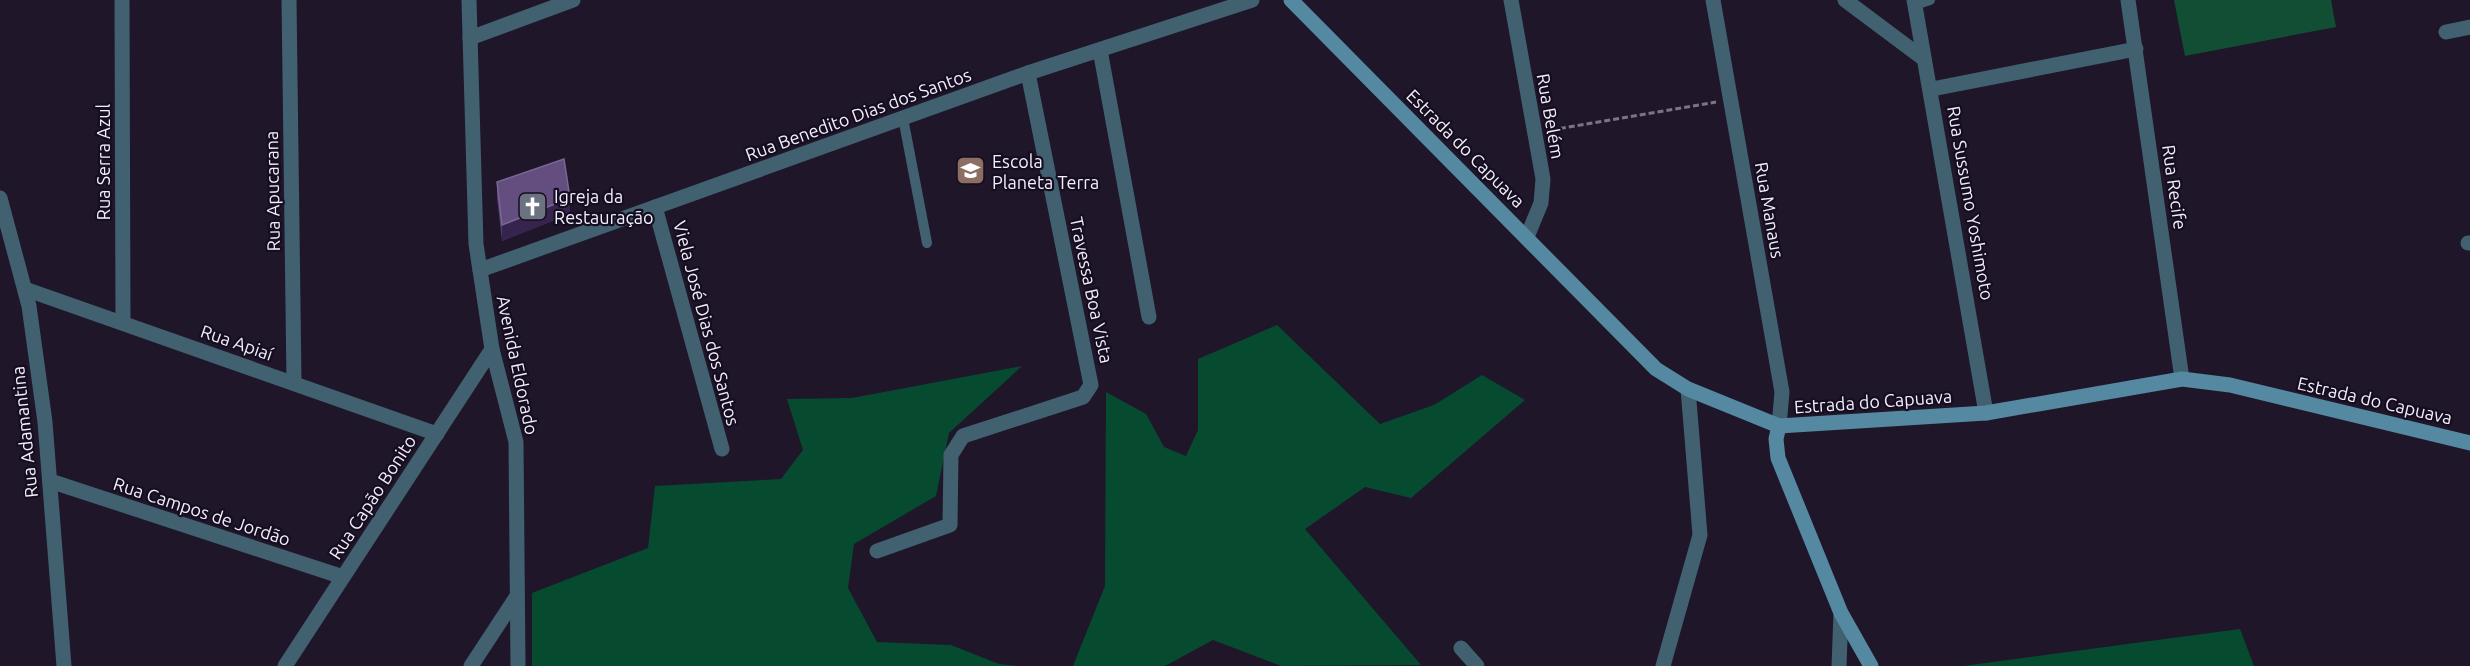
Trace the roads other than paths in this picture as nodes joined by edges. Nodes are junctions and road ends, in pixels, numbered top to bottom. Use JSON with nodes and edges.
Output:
{"nodes":[{"id":1,"x":122,"y":0,"type":"edge"},
{"id":2,"x":290,"y":0,"type":"edge"},
{"id":3,"x":469,"y":0,"type":"edge"},
{"id":4,"x":573,"y":0,"type":"edge"},
{"id":5,"x":1252,"y":0,"type":"edge"},
{"id":6,"x":1291,"y":0,"type":"edge"},
{"id":7,"x":1511,"y":0,"type":"edge"},
{"id":8,"x":1713,"y":0,"type":"edge"},
{"id":9,"x":1845,"y":0,"type":"edge"},
{"id":10,"x":2128,"y":0,"type":"edge"},
{"id":11,"x":1920,"y":2,"type":"edge"},
{"id":12,"x":2470,"y":27,"type":"edge"},
{"id":13,"x":2446,"y":32,"type":"dead end"},
{"id":14,"x":470,"y":38,"type":"junction"},
{"id":15,"x":2136,"y":49,"type":"junction"},
{"id":16,"x":1100,"y":50,"type":"junction"},
{"id":17,"x":1924,"y":59,"type":"junction"},
{"id":18,"x":1028,"y":74,"type":"junction"},
{"id":19,"x":1932,"y":89,"type":"junction"},
{"id":20,"x":903,"y":118,"type":"junction"},
{"id":21,"x":0,"y":198,"type":"edge"},
{"id":22,"x":655,"y":207,"type":"junction"},
{"id":23,"x":1527,"y":237,"type":"junction"},
{"id":24,"x":927,"y":243,"type":"dead end"},
{"id":25,"x":480,"y":270,"type":"junction"},
{"id":26,"x":25,"y":289,"type":"junction"},
{"id":27,"x":1149,"y":317,"type":"dead end"},
{"id":28,"x":123,"y":323,"type":"junction"},
{"id":29,"x":492,"y":349,"type":"junction"},
{"id":30,"x":2182,"y":379,"type":"junction"},
{"id":31,"x":294,"y":382,"type":"junction"},
{"id":32,"x":1688,"y":389,"type":"junction"},
{"id":33,"x":1986,"y":413,"type":"junction"},
{"id":34,"x":1779,"y":426,"type":"junction"},
{"id":35,"x":436,"y":434,"type":"junction"},
{"id":36,"x":2470,"y":443,"type":"edge"},
{"id":37,"x":722,"y":449,"type":"dead end"},
{"id":38,"x":50,"y":481,"type":"junction"},
{"id":39,"x":877,"y":551,"type":"dead end"},
{"id":40,"x":343,"y":577,"type":"junction"},
{"id":41,"x":518,"y":595,"type":"junction"},
{"id":42,"x":1841,"y":613,"type":"junction"},
{"id":43,"x":1461,"y":648,"type":"dead end"},
{"id":44,"x":64,"y":666,"type":"edge"},
{"id":45,"x":285,"y":666,"type":"edge"},
{"id":46,"x":471,"y":666,"type":"edge"},
{"id":47,"x":518,"y":666,"type":"edge"},
{"id":48,"x":1477,"y":666,"type":"edge"},
{"id":49,"x":1663,"y":666,"type":"edge"},
{"id":50,"x":1839,"y":666,"type":"edge"},
{"id":51,"x":1871,"y":666,"type":"edge"}],
"edges":[{"from":1,"to":28,"type":"street","name":"Rua Serra Azul"},
{"from":2,"to":31,"type":"street","name":"Rua Apucarana"},
{"from":3,"to":14,"type":"street","name":"Avenida Eldorado"},
{"from":4,"to":14,"type":"street"},
{"from":5,"to":16,"type":"street","name":"Rua Benedito Dias dos Santos"},
{"from":6,"to":23,"type":"street","name":"Estrada do Capuava"},
{"from":7,"to":23,"type":"street","name":"Rua Belém"},
{"from":8,"to":34,"type":"street","name":"Rua Manaus"},
{"from":9,"to":17,"type":"street"},
{"from":10,"to":15,"type":"street","name":"Rua Recife"},
{"from":11,"to":17,"type":"street","name":"Rua Sussumo Yoshimoto"},
{"from":12,"to":13,"type":"street"},
{"from":14,"to":25,"type":"street","name":"Avenida Eldorado"},
{"from":15,"to":19,"type":"street"},
{"from":15,"to":30,"type":"street","name":"Rua Recife"},
{"from":16,"to":18,"type":"street","name":"Rua Benedito Dias dos Santos"},
{"from":16,"to":27,"type":"street"},
{"from":17,"to":19,"type":"street","name":"Rua Sussumo Yoshimoto"},
{"from":18,"to":20,"type":"street","name":"Rua Benedito Dias dos Santos"},
{"from":18,"to":39,"type":"street","name":"Travessa Boa Vista"},
{"from":19,"to":33,"type":"street","name":"Rua Sussumo Yoshimoto"},
{"from":20,"to":22,"type":"street","name":"Rua Benedito Dias dos Santos"},
{"from":20,"to":24,"type":"lane"},
{"from":21,"to":26,"type":"street","name":"Rua Adamantina"},
{"from":22,"to":25,"type":"street","name":"Rua Benedito Dias dos Santos"},
{"from":22,"to":37,"type":"street","name":"Viela José Dias dos Santos"},
{"from":23,"to":32,"type":"street","name":"Estrada do Capuava"},
{"from":25,"to":29,"type":"street","name":"Avenida Eldorado"},
{"from":26,"to":28,"type":"street","name":"Rua Apiaí"},
{"from":26,"to":38,"type":"street","name":"Rua Adamantina"},
{"from":28,"to":31,"type":"street","name":"Rua Apiaí"},
{"from":29,"to":35,"type":"street","name":"Rua Capão Bonito"},
{"from":29,"to":41,"type":"street","name":"Avenida Eldorado"},
{"from":30,"to":33,"type":"street","name":"Estrada do Capuava"},
{"from":30,"to":36,"type":"street","name":"Estrada do Capuava"},
{"from":31,"to":35,"type":"street","name":"Rua Apiaí"},
{"from":32,"to":34,"type":"street","name":"Estrada do Capuava"},
{"from":32,"to":49,"type":"street"},
{"from":33,"to":34,"type":"street","name":"Estrada do Capuava"},
{"from":34,"to":42,"type":"street"},
{"from":35,"to":40,"type":"street","name":"Rua Capão Bonito"},
{"from":38,"to":40,"type":"street","name":"Rua Campos de Jordão"},
{"from":38,"to":44,"type":"street","name":"Rua Adamantina"},
{"from":40,"to":45,"type":"street","name":"Rua Capão Bonito"},
{"from":41,"to":46,"type":"street"},
{"from":41,"to":47,"type":"street","name":"Avenida Eldorado"},
{"from":42,"to":50,"type":"street"},
{"from":42,"to":51,"type":"street"},
{"from":43,"to":48,"type":"street"}]}
